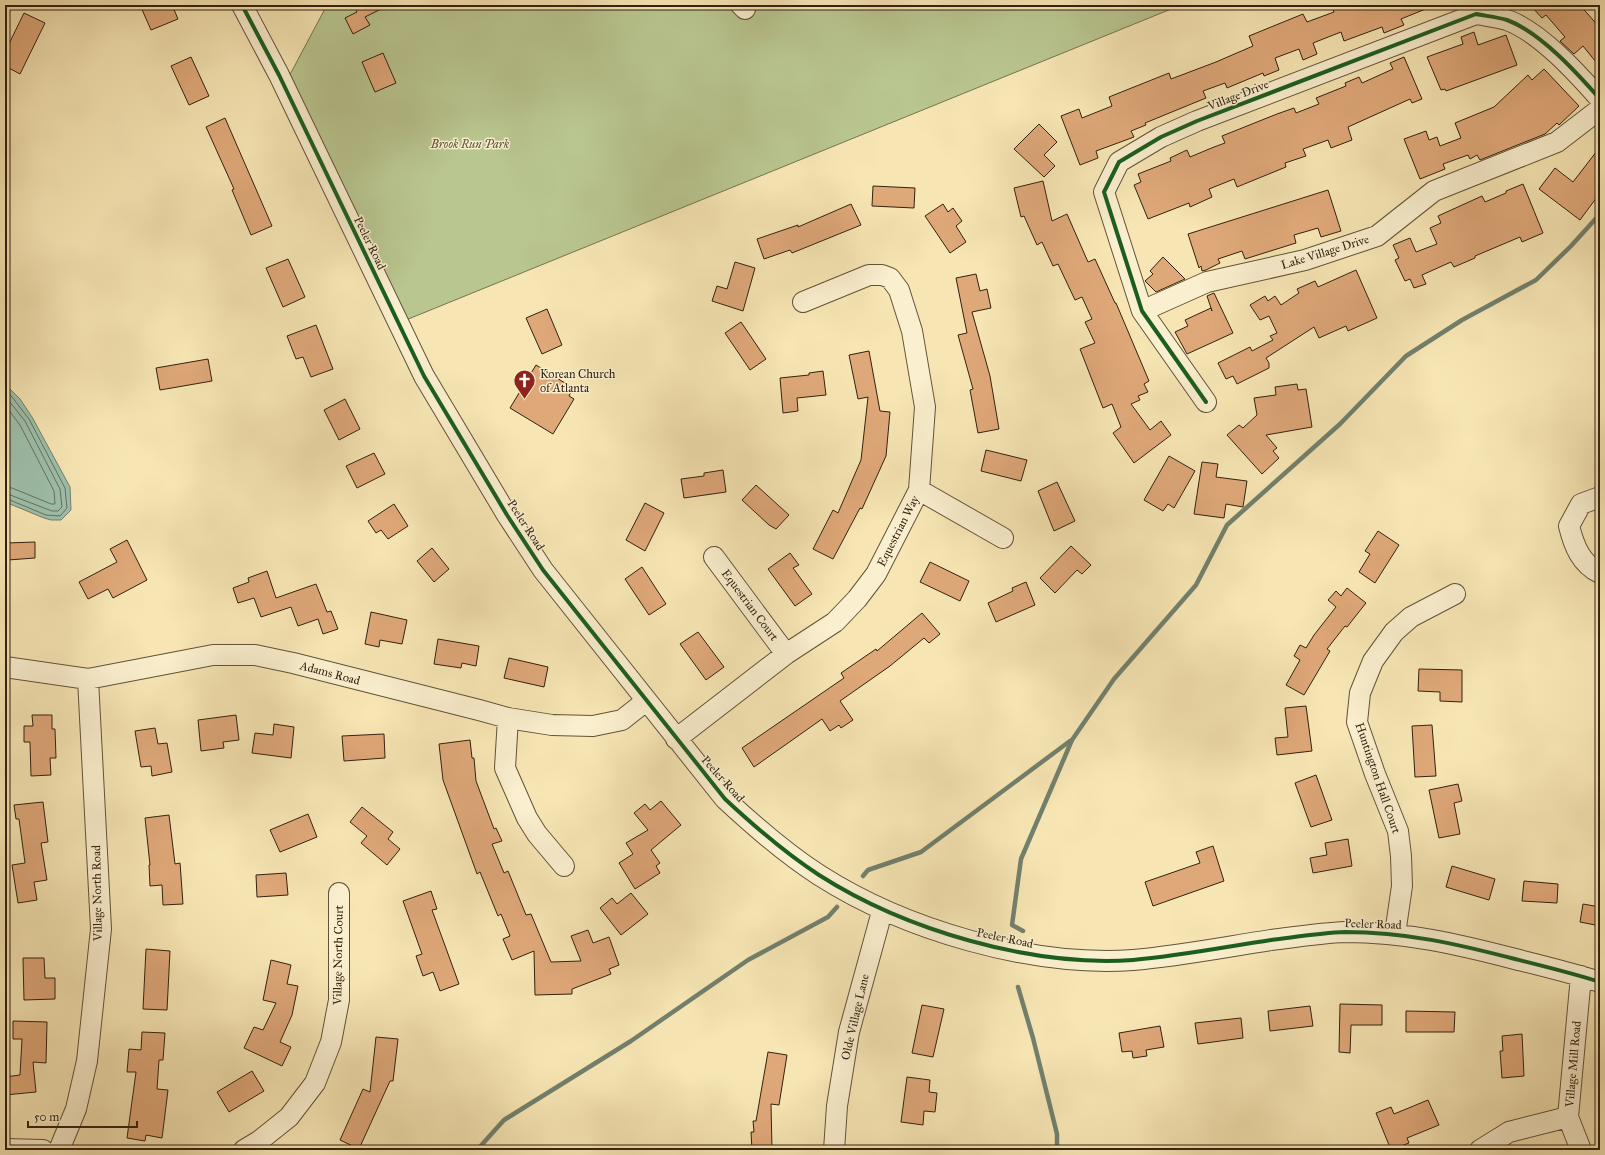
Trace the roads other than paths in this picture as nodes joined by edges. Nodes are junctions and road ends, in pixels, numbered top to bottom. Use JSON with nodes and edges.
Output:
{"nodes":[{"id":1,"x":242,"y":5,"type":"edge"},
{"id":2,"x":1600,"y":99,"type":"edge"},
{"id":3,"x":1600,"y":109,"type":"edge"},
{"id":4,"x":803,"y":302,"type":"dead end"},
{"id":5,"x":1142,"y":311,"type":"junction"},
{"id":6,"x":1206,"y":402,"type":"dead end"},
{"id":7,"x":919,"y":490,"type":"junction"},
{"id":8,"x":1600,"y":496,"type":"edge"},
{"id":9,"x":1003,"y":538,"type":"dead end"},
{"id":10,"x":714,"y":557,"type":"dead end"},
{"id":11,"x":1600,"y":573,"type":"edge"},
{"id":12,"x":1455,"y":594,"type":"dead end"},
{"id":13,"x":786,"y":654,"type":"junction"},
{"id":14,"x":5,"y":668,"type":"edge"},
{"id":15,"x":88,"y":679,"type":"junction"},
{"id":16,"x":646,"y":701,"type":"junction"},
{"id":17,"x":508,"y":718,"type":"junction"},
{"id":18,"x":676,"y":739,"type":"junction"},
{"id":19,"x":564,"y":866,"type":"dead end"},
{"id":20,"x":340,"y":893,"type":"dead end"},
{"id":21,"x":886,"y":912,"type":"junction"},
{"id":22,"x":1395,"y":934,"type":"junction"},
{"id":23,"x":1591,"y":979,"type":"edge"},
{"id":24,"x":1568,"y":1117,"type":"junction"},
{"id":25,"x":5,"y":1149,"type":"edge"},
{"id":26,"x":43,"y":1150,"type":"edge"},
{"id":27,"x":59,"y":1150,"type":"edge"},
{"id":28,"x":244,"y":1150,"type":"edge"},
{"id":29,"x":834,"y":1150,"type":"edge"},
{"id":30,"x":1480,"y":1150,"type":"edge"},
{"id":31,"x":1581,"y":1150,"type":"edge"}],
"edges":[{"from":1,"to":16,"type":"street","name":"Peeler Road"},
{"from":2,"to":5,"type":"street","name":"Village Drive"},
{"from":3,"to":5,"type":"street","name":"Lake Village Drive"},
{"from":4,"to":7,"type":"street","name":"Equestrian Way"},
{"from":5,"to":6,"type":"street","name":"Village Drive"},
{"from":7,"to":9,"type":"street"},
{"from":7,"to":13,"type":"street","name":"Equestrian Way"},
{"from":8,"to":11,"type":"street"},
{"from":10,"to":13,"type":"street","name":"Equestrian Court"},
{"from":12,"to":22,"type":"street","name":"Huntington Hall Court"},
{"from":13,"to":18,"type":"street","name":"Equestrian Way"},
{"from":14,"to":15,"type":"street","name":"Adams Road"},
{"from":15,"to":17,"type":"street","name":"Adams Road"},
{"from":15,"to":27,"type":"street","name":"Village North Road"},
{"from":16,"to":17,"type":"street","name":"Adams Road"},
{"from":16,"to":18,"type":"street","name":"Peeler Road"},
{"from":17,"to":19,"type":"street"},
{"from":18,"to":21,"type":"street","name":"Peeler Road"},
{"from":20,"to":28,"type":"street","name":"Village North Court"},
{"from":21,"to":22,"type":"street","name":"Peeler Road"},
{"from":21,"to":29,"type":"street","name":"Olde Village Lane"},
{"from":22,"to":23,"type":"street","name":"Peeler Road"},
{"from":23,"to":24,"type":"street","name":"Village Mill Road"},
{"from":24,"to":30,"type":"street"},
{"from":24,"to":31,"type":"street","name":"Village Mill Road"},
{"from":25,"to":26,"type":"street"}]}
